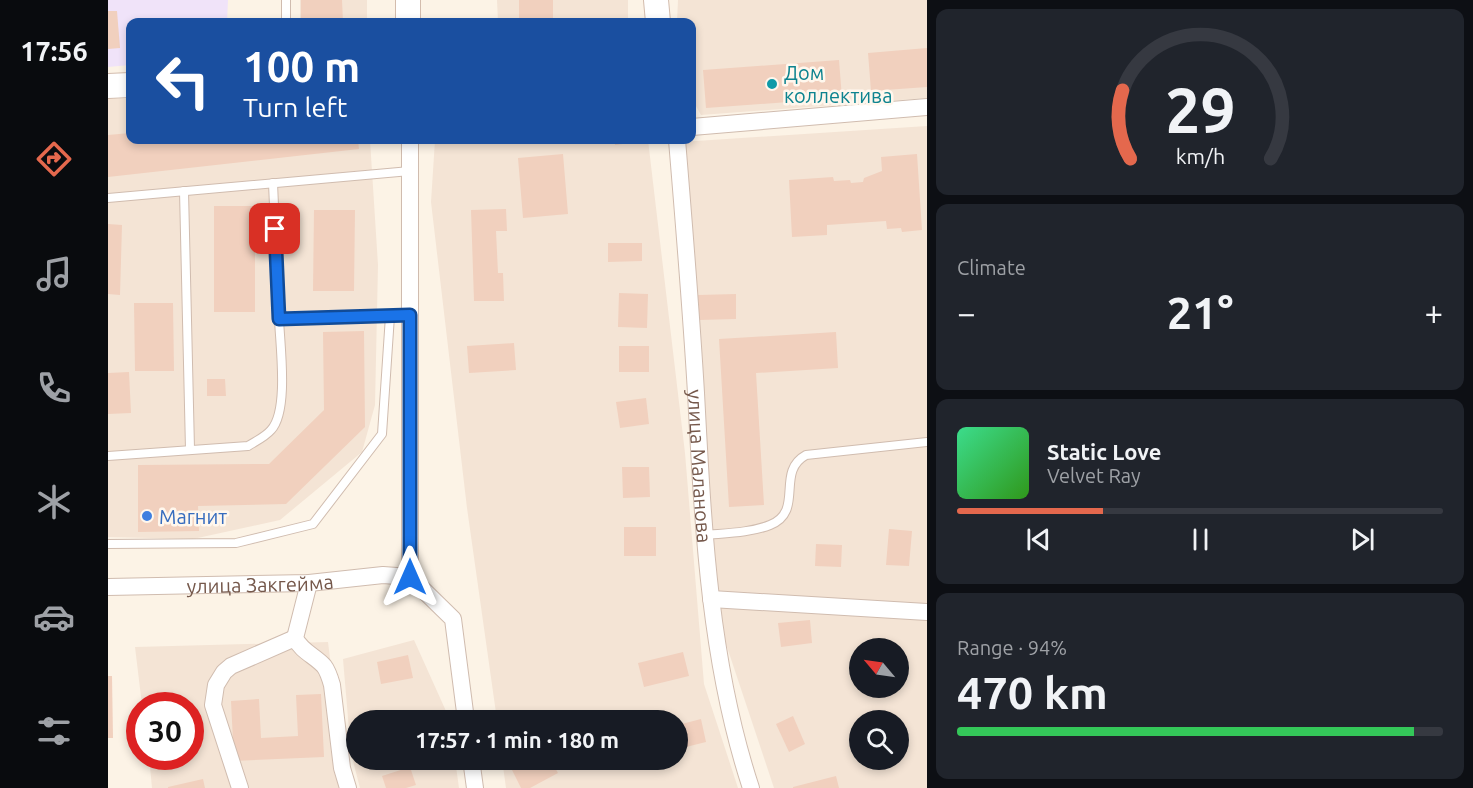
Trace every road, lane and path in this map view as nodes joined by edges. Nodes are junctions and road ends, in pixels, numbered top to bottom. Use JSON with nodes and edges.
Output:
{"nodes":[{"id":1,"x":286,"y":0,"type":"edge"},
{"id":2,"x":408,"y":0,"type":"edge"},
{"id":3,"x":656,"y":0,"type":"edge"},
{"id":4,"x":286,"y":18,"type":"edge"},
{"id":5,"x":408,"y":18,"type":"edge"},
{"id":6,"x":658,"y":18,"type":"edge"},
{"id":7,"x":126,"y":85,"type":"edge"},
{"id":8,"x":108,"y":86,"type":"edge"},
{"id":9,"x":927,"y":107,"type":"edge"},
{"id":10,"x":696,"y":127,"type":"edge"},
{"id":11,"x":410,"y":144,"type":"edge"},
{"id":12,"x":677,"y":144,"type":"edge"},
{"id":13,"x":410,"y":171,"type":"junction"},
{"id":14,"x":273,"y":183,"type":"junction"},
{"id":15,"x":184,"y":191,"type":"junction"},
{"id":16,"x":108,"y":198,"type":"edge"},
{"id":17,"x":410,"y":315,"type":"junction"},
{"id":18,"x":390,"y":316,"type":"junction"},
{"id":19,"x":279,"y":319,"type":"junction"},
{"id":20,"x":927,"y":442,"type":"edge"},
{"id":21,"x":190,"y":449,"type":"junction"},
{"id":22,"x":108,"y":456,"type":"edge"},
{"id":23,"x":704,"y":536,"type":"junction"},
{"id":24,"x":108,"y":544,"type":"edge"},
{"id":25,"x":410,"y":577,"type":"junction"},
{"id":26,"x":309,"y":583,"type":"junction"},
{"id":27,"x":108,"y":586,"type":"edge"},
{"id":28,"x":711,"y":599,"type":"junction"},
{"id":29,"x":927,"y":612,"type":"edge"},
{"id":30,"x":295,"y":638,"type":"junction"},
{"id":31,"x":465,"y":710,"type":"edge"},
{"id":32,"x":473,"y":770,"type":"edge"},
{"id":33,"x":240,"y":788,"type":"edge"},
{"id":34,"x":348,"y":788,"type":"edge"},
{"id":35,"x":475,"y":788,"type":"edge"},
{"id":36,"x":751,"y":788,"type":"edge"}],
"edges":[{"from":1,"to":4,"type":"lane"},
{"from":2,"to":5,"type":"street"},
{"from":3,"to":6,"type":"street"},
{"from":7,"to":8,"type":"street"},
{"from":9,"to":10,"type":"street"},
{"from":11,"to":13,"type":"street"},
{"from":12,"to":23,"type":"street","name":"улица Маланова"},
{"from":13,"to":14,"type":"lane"},
{"from":13,"to":17,"type":"street"},
{"from":14,"to":15,"type":"lane"},
{"from":14,"to":19,"type":"lane"},
{"from":15,"to":16,"type":"lane"},
{"from":15,"to":21,"type":"lane"},
{"from":17,"to":18,"type":"lane"},
{"from":17,"to":25,"type":"street"},
{"from":18,"to":19,"type":"lane"},
{"from":18,"to":24,"type":"lane"},
{"from":19,"to":21,"type":"lane"},
{"from":20,"to":23,"type":"lane"},
{"from":21,"to":22,"type":"lane"},
{"from":23,"to":28,"type":"street","name":"улица Маланова"},
{"from":25,"to":26,"type":"street","name":"улица Закгейма"},
{"from":25,"to":31,"type":"street"},
{"from":26,"to":27,"type":"street","name":"улица Закгейма"},
{"from":26,"to":30,"type":"street"},
{"from":28,"to":29,"type":"street"},
{"from":28,"to":36,"type":"street","name":"улица Маланова"},
{"from":30,"to":33,"type":"street"},
{"from":30,"to":34,"type":"street"},
{"from":32,"to":35,"type":"street"}]}
